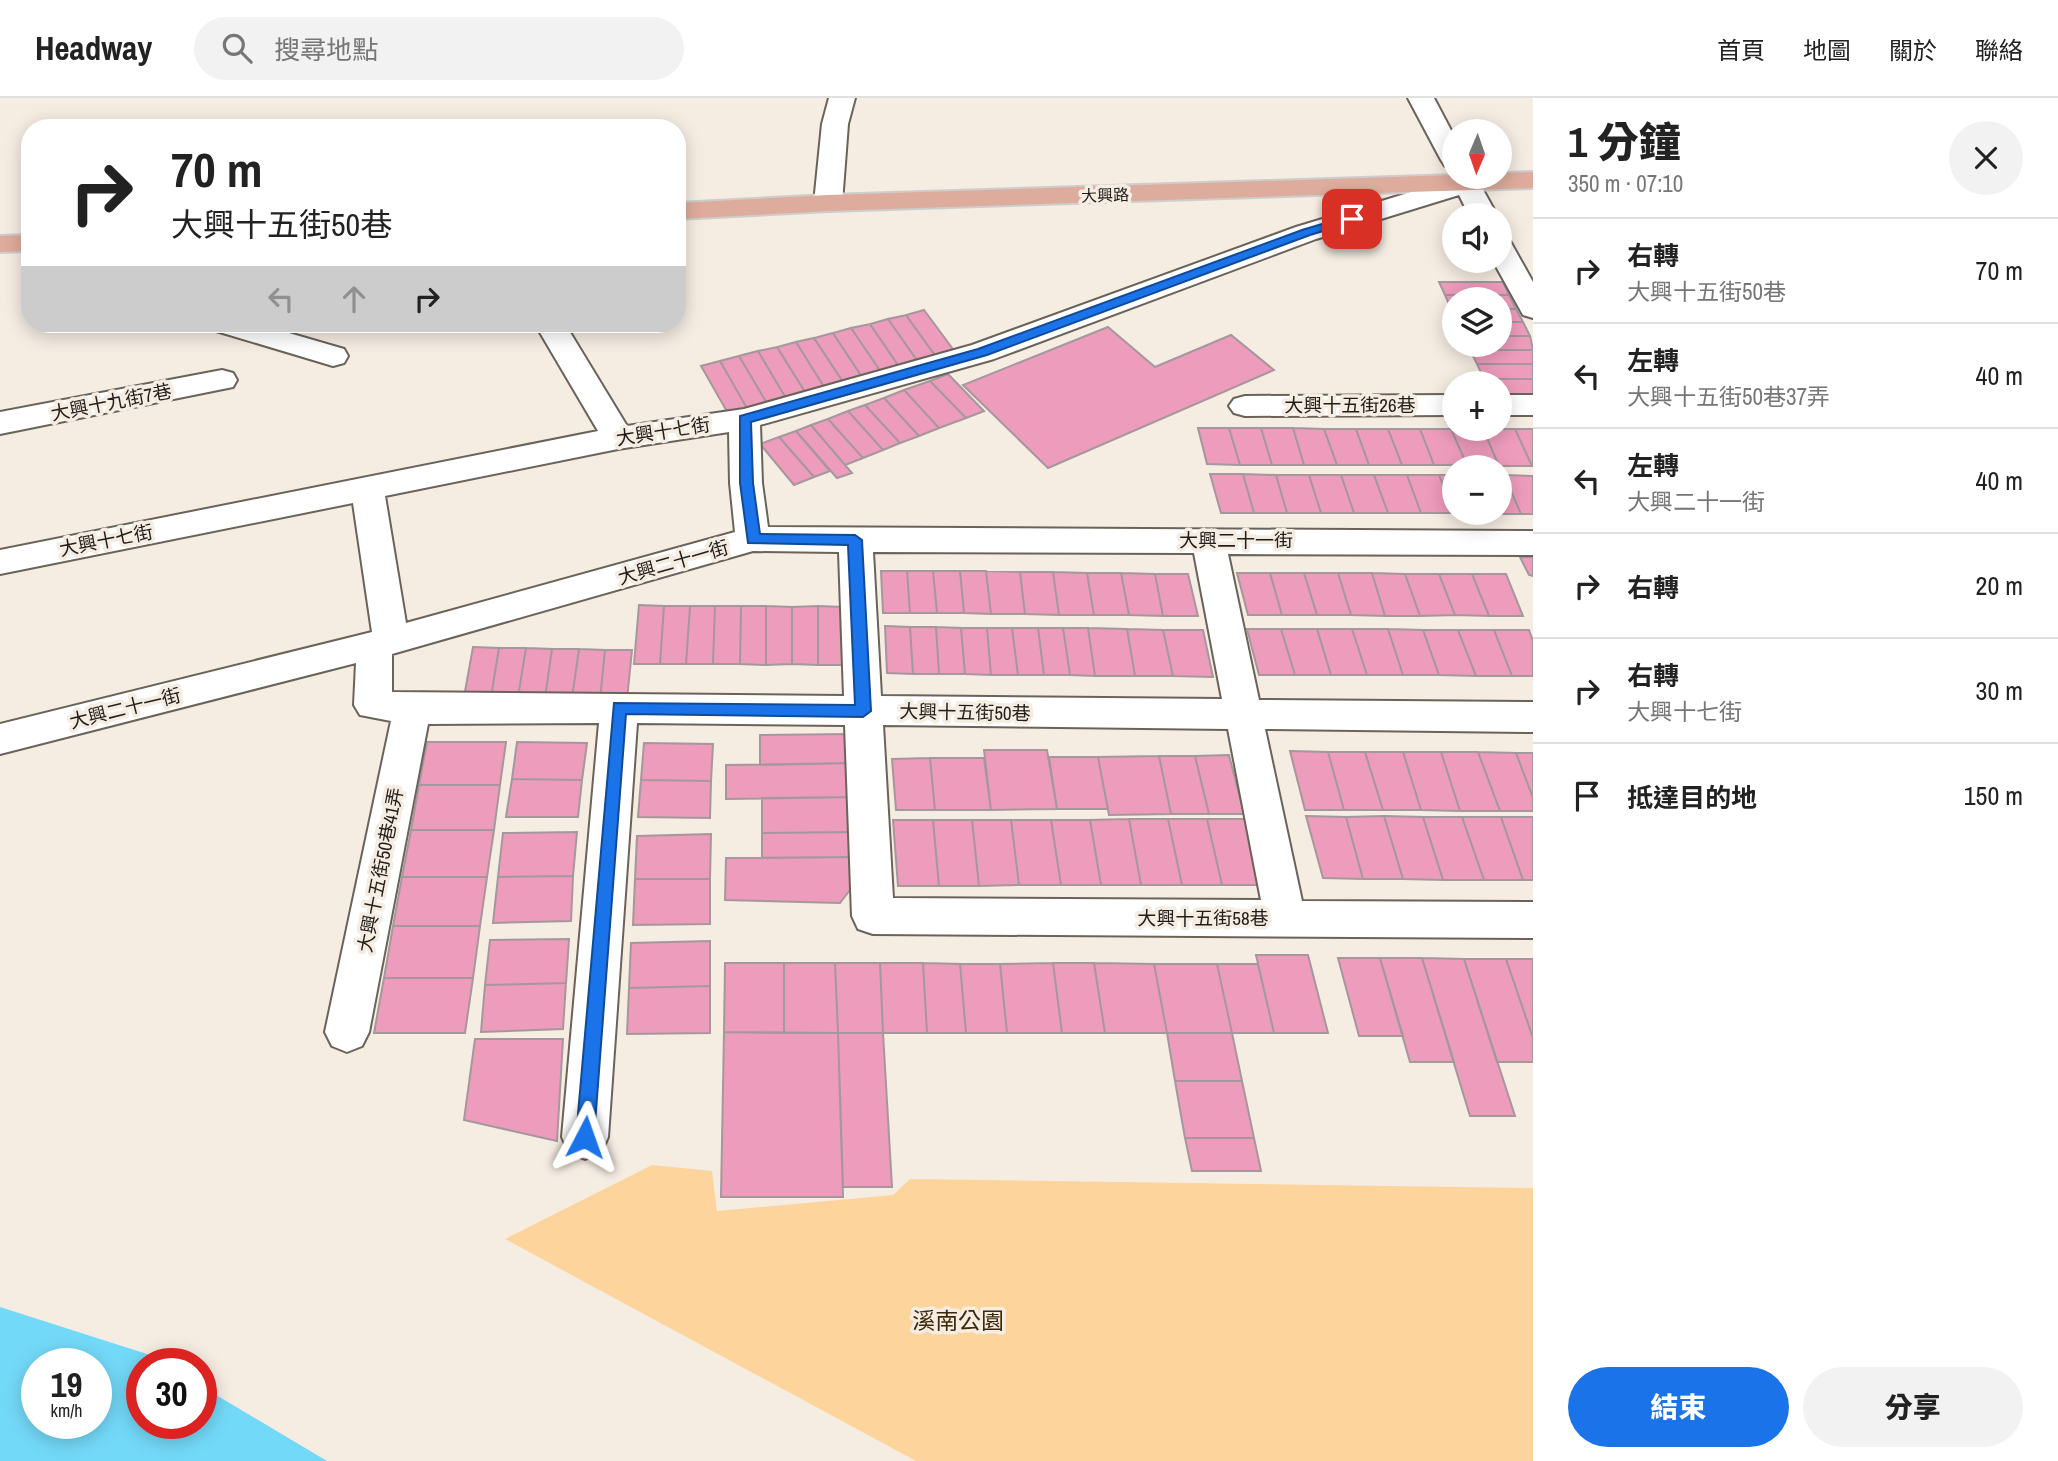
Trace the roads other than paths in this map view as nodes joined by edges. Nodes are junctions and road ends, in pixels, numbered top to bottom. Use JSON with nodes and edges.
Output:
{"nodes":[{"id":1,"x":842,"y":98,"type":"edge"},
{"id":2,"x":1421,"y":98,"type":"edge"},
{"id":3,"x":1442,"y":136,"type":"edge"},
{"id":4,"x":1442,"y":174,"type":"edge"},
{"id":5,"x":1512,"y":178,"type":"edge"},
{"id":6,"x":1533,"y":180,"type":"edge"},
{"id":7,"x":1442,"y":181,"type":"edge"},
{"id":8,"x":828,"y":203,"type":"junction"},
{"id":9,"x":686,"y":211,"type":"edge"},
{"id":10,"x":21,"y":243,"type":"edge"},
{"id":11,"x":0,"y":244,"type":"edge"},
{"id":12,"x":1512,"y":270,"type":"edge"},
{"id":13,"x":1533,"y":310,"type":"edge"},
{"id":14,"x":256,"y":333,"type":"edge"},
{"id":15,"x":555,"y":333,"type":"edge"},
{"id":16,"x":333,"y":356,"type":"dead end"},
{"id":17,"x":222,"y":380,"type":"dead end"},
{"id":18,"x":1442,"y":405,"type":"edge"},
{"id":19,"x":1512,"y":405,"type":"edge"},
{"id":20,"x":1533,"y":405,"type":"edge"},
{"id":21,"x":1245,"y":406,"type":"dead end"},
{"id":22,"x":744,"y":419,"type":"junction"},
{"id":23,"x":0,"y":423,"type":"edge"},
{"id":24,"x":618,"y":438,"type":"junction"},
{"id":25,"x":367,"y":488,"type":"junction"},
{"id":26,"x":753,"y":539,"type":"junction"},
{"id":27,"x":855,"y":540,"type":"junction"},
{"id":28,"x":1208,"y":540,"type":"junction"},
{"id":29,"x":1533,"y":543,"type":"edge"},
{"id":30,"x":0,"y":562,"type":"edge"},
{"id":31,"x":382,"y":643,"type":"junction"},
{"id":32,"x":619,"y":708,"type":"junction"},
{"id":33,"x":412,"y":709,"type":"junction"},
{"id":34,"x":863,"y":711,"type":"junction"},
{"id":35,"x":1243,"y":716,"type":"junction"},
{"id":36,"x":1533,"y":717,"type":"edge"},
{"id":37,"x":0,"y":739,"type":"edge"},
{"id":38,"x":1285,"y":919,"type":"junction"},
{"id":39,"x":1533,"y":920,"type":"edge"},
{"id":40,"x":347,"y":1032,"type":"dead end"},
{"id":41,"x":585,"y":1137,"type":"dead end"}],
"edges":[{"from":1,"to":8,"type":"street"},
{"from":2,"to":3,"type":"street"},
{"from":4,"to":8,"type":"main road","name":"大興路"},
{"from":5,"to":6,"type":"main road","name":"大興路"},
{"from":7,"to":22,"type":"street","name":"大興十七街"},
{"from":8,"to":9,"type":"main road","name":"大興路"},
{"from":10,"to":11,"type":"main road"},
{"from":12,"to":13,"type":"street"},
{"from":14,"to":16,"type":"street"},
{"from":15,"to":24,"type":"street"},
{"from":17,"to":23,"type":"street","name":"大興十九街7巷"},
{"from":18,"to":21,"type":"street","name":"大興十五街26巷"},
{"from":19,"to":20,"type":"street"},
{"from":22,"to":24,"type":"street","name":"大興十七街"},
{"from":22,"to":26,"type":"street"},
{"from":24,"to":25,"type":"street","name":"大興十七街"},
{"from":25,"to":30,"type":"street","name":"大興十七街"},
{"from":25,"to":31,"type":"street"},
{"from":26,"to":27,"type":"street","name":"大興二十一街"},
{"from":26,"to":31,"type":"street","name":"大興二十一街"},
{"from":27,"to":28,"type":"street","name":"大興二十一街"},
{"from":27,"to":34,"type":"street"},
{"from":28,"to":29,"type":"street","name":"大興二十一街"},
{"from":28,"to":35,"type":"street"},
{"from":31,"to":33,"type":"street","name":"大興十五街50巷"},
{"from":31,"to":37,"type":"street","name":"大興二十一街"},
{"from":32,"to":33,"type":"street","name":"大興十五街50巷"},
{"from":32,"to":34,"type":"street","name":"大興十五街50巷"},
{"from":32,"to":41,"type":"street"},
{"from":33,"to":40,"type":"street","name":"大興十五街50巷41弄"},
{"from":34,"to":35,"type":"street","name":"大興十五街50巷"},
{"from":34,"to":38,"type":"street","name":"大興十五街58巷"},
{"from":35,"to":36,"type":"street","name":"大興十五街50巷"},
{"from":35,"to":38,"type":"street"},
{"from":38,"to":39,"type":"street","name":"大興十五街58巷"}]}
